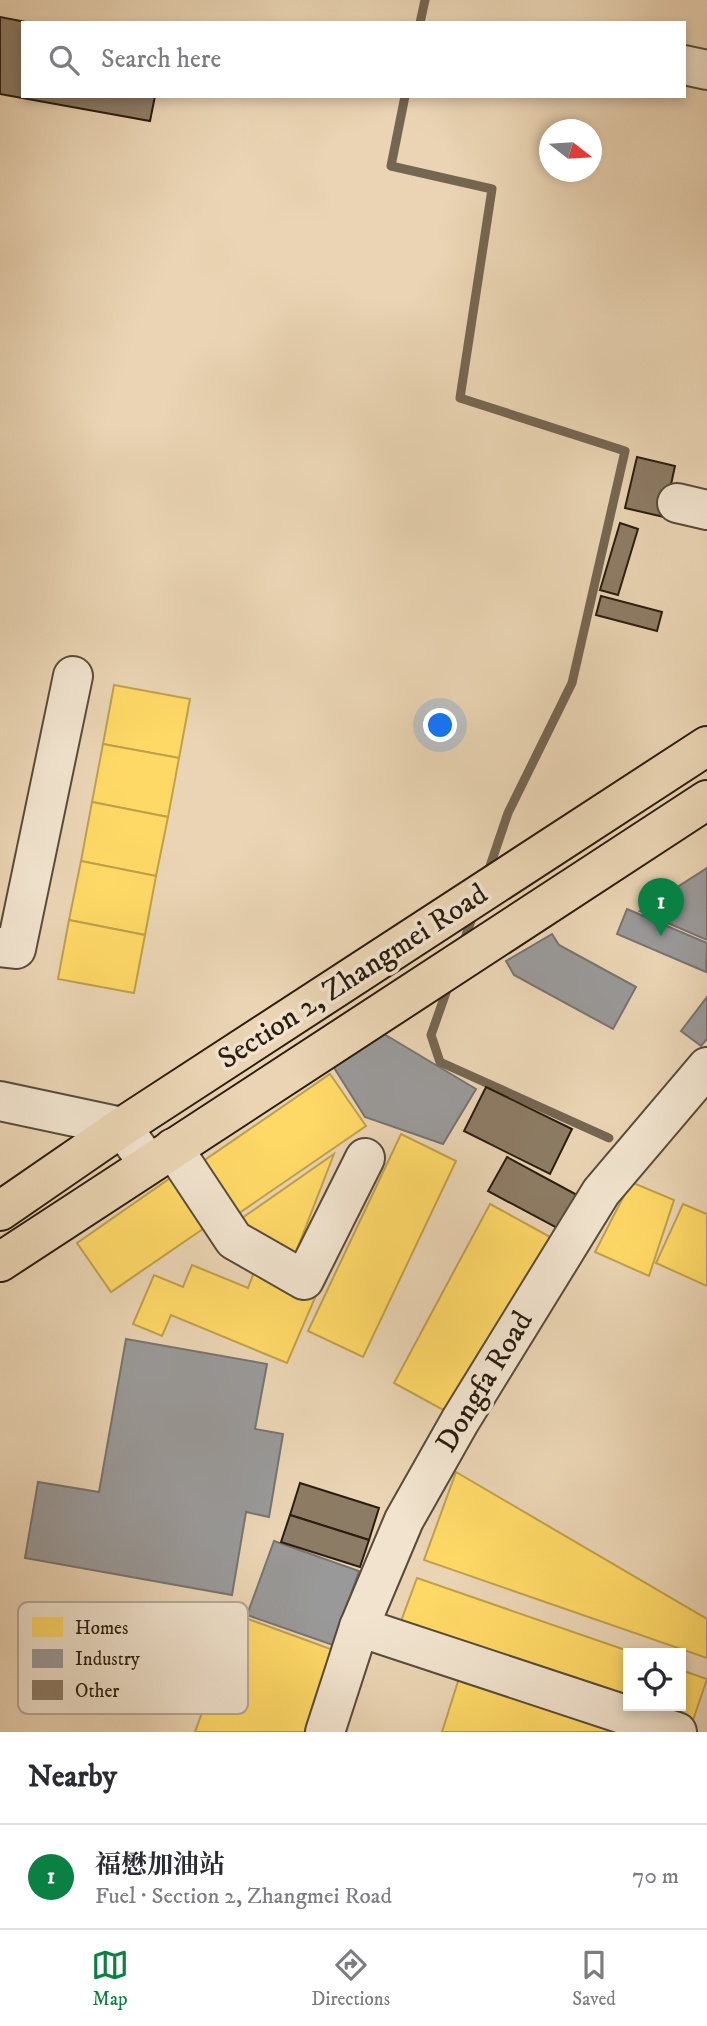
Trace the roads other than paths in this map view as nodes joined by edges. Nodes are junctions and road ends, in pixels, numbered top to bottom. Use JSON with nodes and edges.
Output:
{"nodes":[{"id":1,"x":686,"y":65,"type":"edge"},
{"id":2,"x":707,"y":70,"type":"edge"},
{"id":3,"x":73,"y":676,"type":"dead end"},
{"id":4,"x":707,"y":746,"type":"edge"},
{"id":5,"x":707,"y":800,"type":"edge"},
{"id":6,"x":0,"y":947,"type":"edge"},
{"id":7,"x":707,"y":1068,"type":"edge"},
{"id":8,"x":0,"y":1101,"type":"edge"},
{"id":9,"x":122,"y":1127,"type":"junction"},
{"id":10,"x":161,"y":1156,"type":"junction"},
{"id":11,"x":365,"y":1158,"type":"dead end"},
{"id":12,"x":0,"y":1211,"type":"edge"},
{"id":13,"x":0,"y":1262,"type":"edge"},
{"id":14,"x":359,"y":1627,"type":"junction"},
{"id":15,"x":325,"y":1732,"type":"edge"},
{"id":16,"x":677,"y":1732,"type":"edge"}],
"edges":[{"from":1,"to":2,"type":"street"},
{"from":3,"to":6,"type":"street"},
{"from":4,"to":9,"type":"main road","name":"Section 2, Zhangmei Road"},
{"from":5,"to":10,"type":"main road","name":"Section 2, Zhangmei Road"},
{"from":7,"to":14,"type":"street","name":"Dongfa Road"},
{"from":8,"to":9,"type":"street"},
{"from":9,"to":10,"type":"street"},
{"from":9,"to":12,"type":"main road","name":"Section 2, Zhangmei Road"},
{"from":10,"to":11,"type":"street"},
{"from":10,"to":13,"type":"main road","name":"Section 2, Zhangmei Road"},
{"from":14,"to":15,"type":"street","name":"Dongfa Road"},
{"from":14,"to":16,"type":"street"}]}
